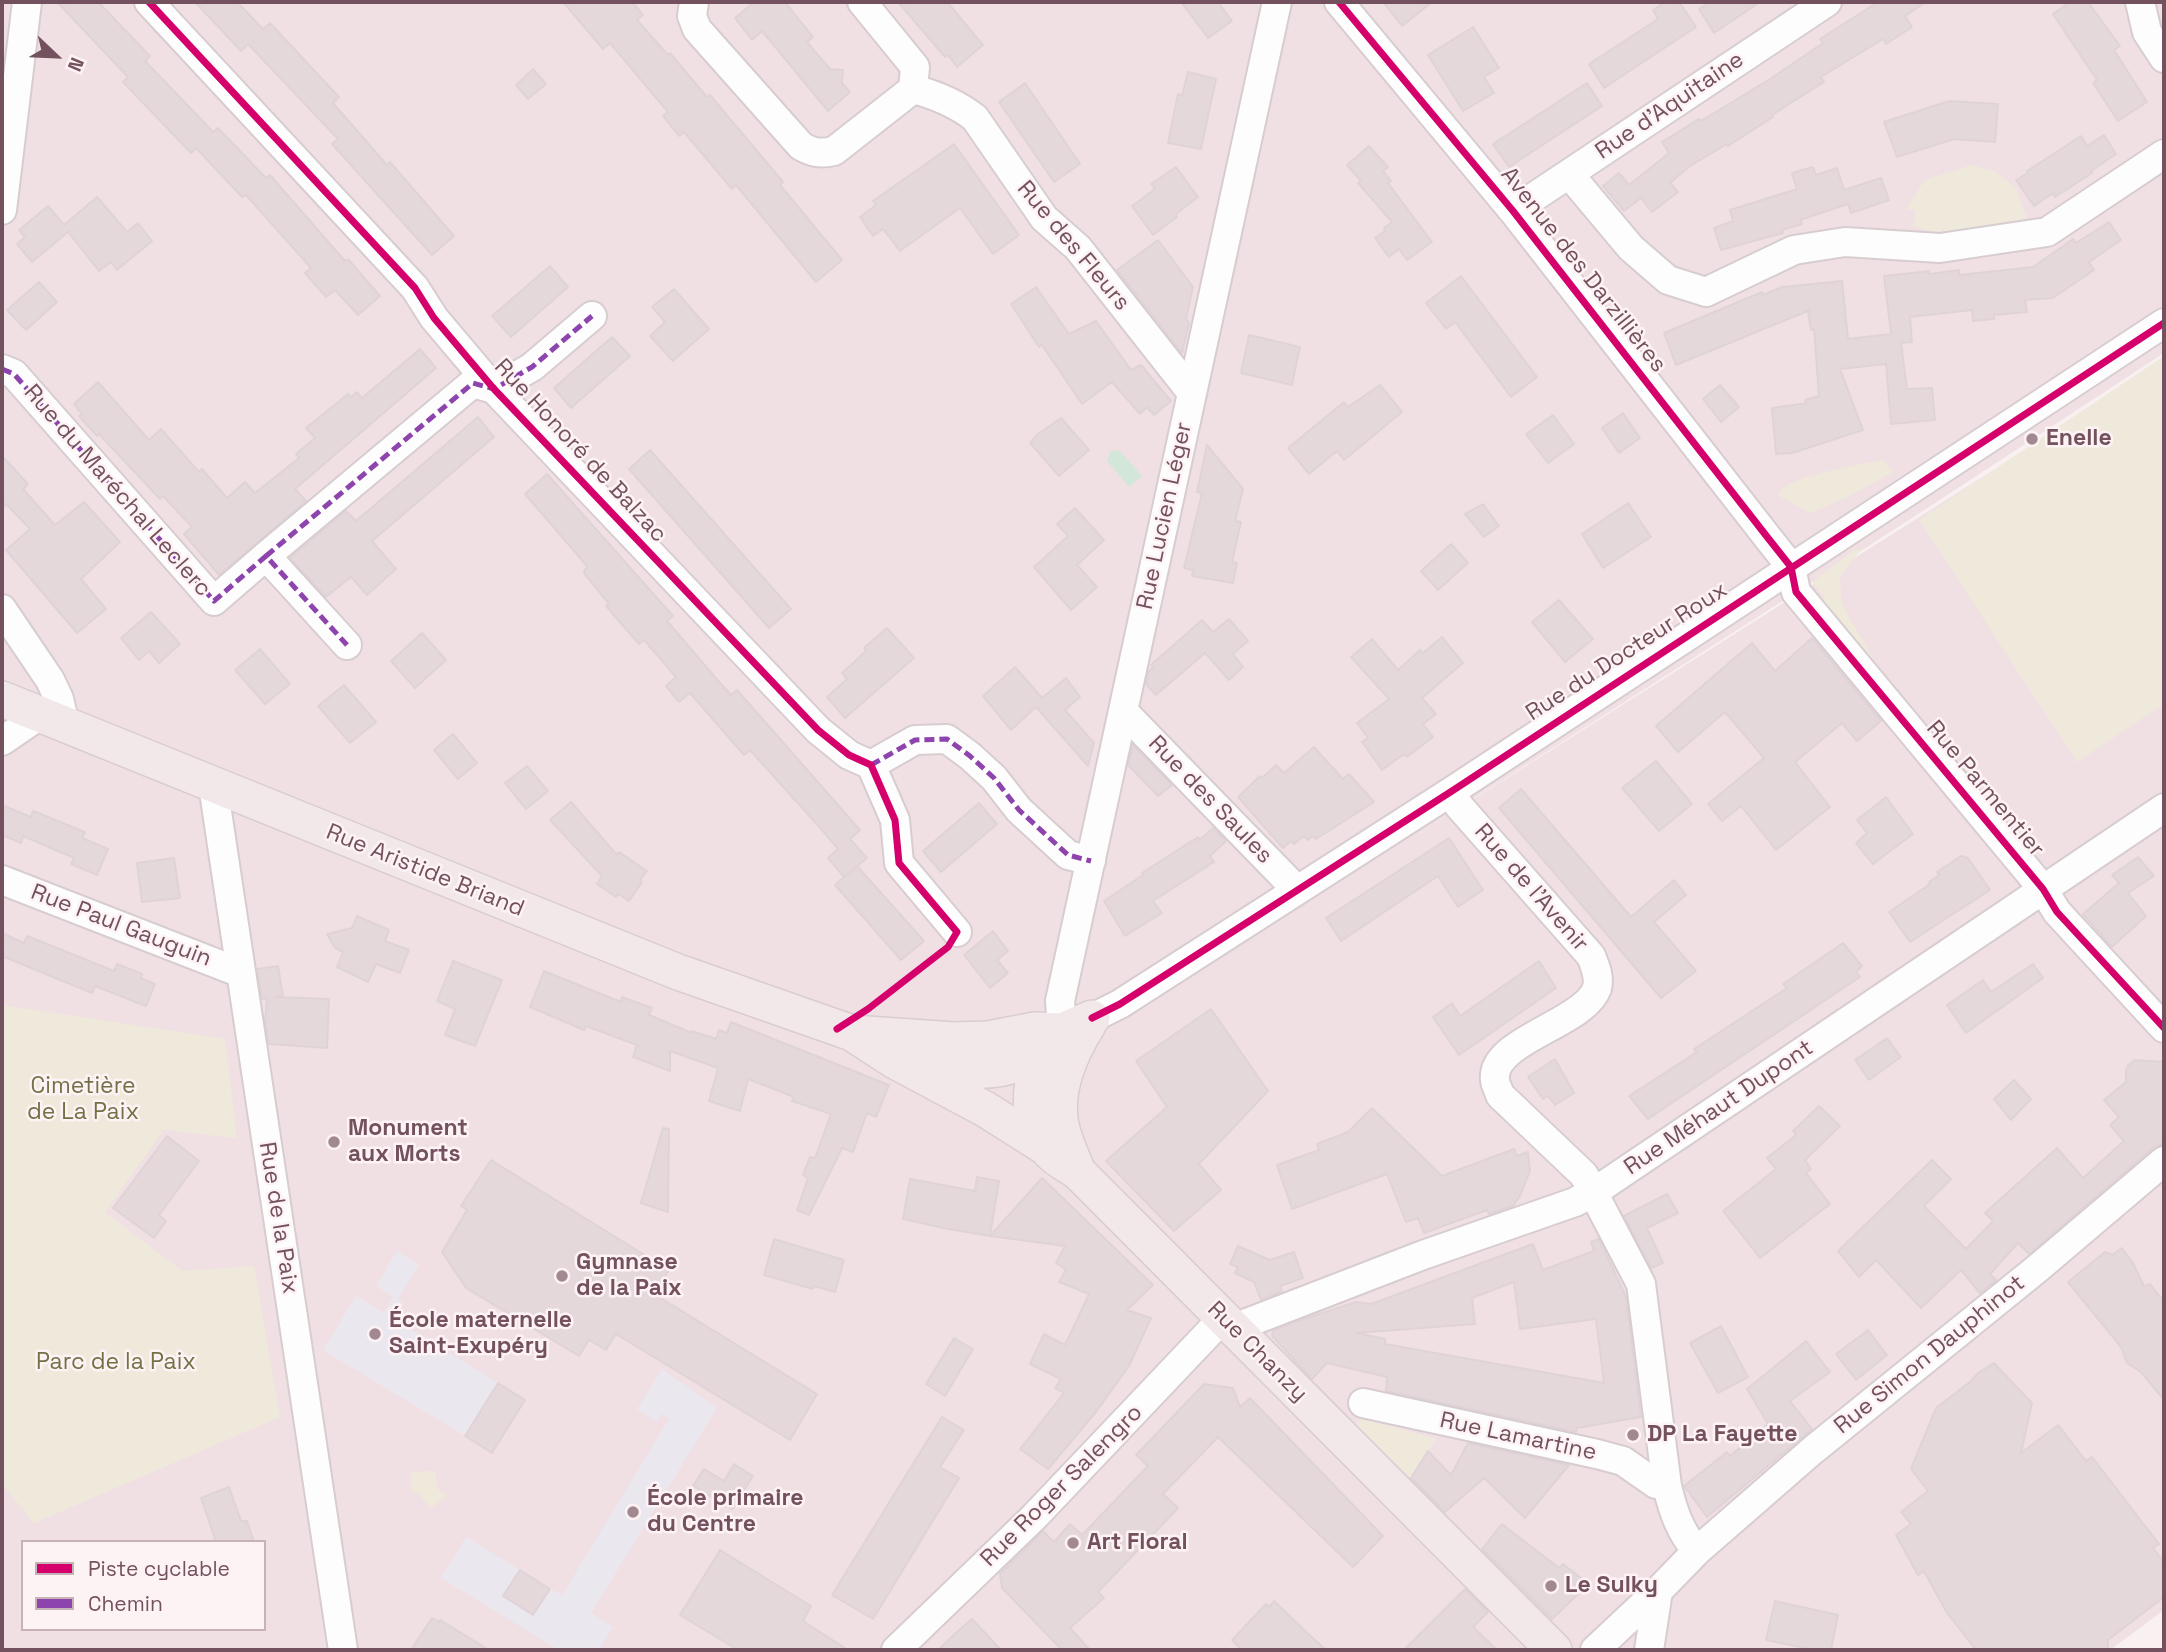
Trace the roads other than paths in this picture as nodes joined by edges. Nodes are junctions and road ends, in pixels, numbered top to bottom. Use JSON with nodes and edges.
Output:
{"nodes":[{"id":1,"x":27,"y":2,"type":"edge"},
{"id":2,"x":149,"y":2,"type":"edge"},
{"id":3,"x":862,"y":2,"type":"edge"},
{"id":4,"x":1277,"y":2,"type":"edge"},
{"id":5,"x":1339,"y":2,"type":"edge"},
{"id":6,"x":1827,"y":2,"type":"edge"},
{"id":7,"x":2140,"y":2,"type":"edge"},
{"id":8,"x":690,"y":4,"type":"edge"},
{"id":9,"x":2164,"y":58,"type":"edge"},
{"id":10,"x":913,"y":89,"type":"junction"},
{"id":11,"x":2164,"y":154,"type":"edge"},
{"id":12,"x":1569,"y":174,"type":"junction"},
{"id":13,"x":2,"y":210,"type":"edge"},
{"id":14,"x":1513,"y":211,"type":"junction"},
{"id":15,"x":592,"y":316,"type":"dead end"},
{"id":16,"x":2164,"y":323,"type":"edge"},
{"id":17,"x":2,"y":369,"type":"edge"},
{"id":18,"x":494,"y":389,"type":"junction"},
{"id":19,"x":1192,"y":394,"type":"junction"},
{"id":20,"x":266,"y":556,"type":"junction"},
{"id":21,"x":1791,"y":567,"type":"junction"},
{"id":22,"x":2,"y":609,"type":"edge"},
{"id":23,"x":347,"y":645,"type":"dead end"},
{"id":24,"x":2,"y":699,"type":"edge"},
{"id":25,"x":1123,"y":710,"type":"junction"},
{"id":26,"x":52,"y":720,"type":"junction"},
{"id":27,"x":2,"y":741,"type":"edge"},
{"id":28,"x":871,"y":765,"type":"junction"},
{"id":29,"x":213,"y":785,"type":"junction"},
{"id":30,"x":1452,"y":791,"type":"junction"},
{"id":31,"x":2164,"y":808,"type":"edge"},
{"id":32,"x":1091,"y":861,"type":"junction"},
{"id":33,"x":2,"y":880,"type":"edge"},
{"id":34,"x":2043,"y":889,"type":"junction"},
{"id":35,"x":1297,"y":890,"type":"junction"},
{"id":36,"x":957,"y":932,"type":"dead end"},
{"id":37,"x":241,"y":973,"type":"junction"},
{"id":38,"x":1087,"y":1019,"type":"junction"},
{"id":39,"x":2164,"y":1028,"type":"edge"},
{"id":40,"x":901,"y":1049,"type":"junction"},
{"id":41,"x":988,"y":1089,"type":"junction"},
{"id":42,"x":1042,"y":1140,"type":"junction"},
{"id":43,"x":2164,"y":1161,"type":"edge"},
{"id":44,"x":1079,"y":1173,"type":"junction"},
{"id":45,"x":1594,"y":1192,"type":"junction"},
{"id":46,"x":1229,"y":1323,"type":"junction"},
{"id":47,"x":1363,"y":1403,"type":"dead end"},
{"id":48,"x":1667,"y":1486,"type":"junction"},
{"id":49,"x":1697,"y":1551,"type":"junction"},
{"id":50,"x":1658,"y":1591,"type":"junction"},
{"id":51,"x":343,"y":1650,"type":"edge"},
{"id":52,"x":897,"y":1650,"type":"edge"},
{"id":53,"x":1554,"y":1650,"type":"edge"},
{"id":54,"x":1595,"y":1650,"type":"edge"},
{"id":55,"x":1650,"y":1650,"type":"edge"}],
"edges":[{"from":1,"to":13,"type":"street"},
{"from":2,"to":18,"type":"street","name":"Rue Honoré de Balzac"},
{"from":3,"to":10,"type":"street"},
{"from":4,"to":19,"type":"street","name":"Rue Lucien Léger"},
{"from":5,"to":14,"type":"street","name":"Avenue des Darzillières"},
{"from":6,"to":12,"type":"street","name":"Rue d'Aquitaine"},
{"from":7,"to":9,"type":"street"},
{"from":8,"to":10,"type":"street"},
{"from":10,"to":19,"type":"street","name":"Rue des Fleurs"},
{"from":11,"to":12,"type":"street"},
{"from":12,"to":14,"type":"street","name":"Rue d'Aquitaine"},
{"from":14,"to":21,"type":"street","name":"Avenue des Darzillières"},
{"from":15,"to":18,"type":"street"},
{"from":16,"to":21,"type":"street","name":"Rue du Docteur Roux"},
{"from":17,"to":20,"type":"street","name":"Rue du Maréchal Leclerc"},
{"from":18,"to":20,"type":"street"},
{"from":18,"to":28,"type":"street","name":"Rue Honoré de Balzac"},
{"from":19,"to":25,"type":"street","name":"Rue Lucien Léger"},
{"from":20,"to":23,"type":"street"},
{"from":21,"to":30,"type":"street","name":"Rue du Docteur Roux"},
{"from":21,"to":34,"type":"street","name":"Rue Parmentier"},
{"from":22,"to":26,"type":"street"},
{"from":24,"to":26,"type":"main road","name":"Rue Aristide Briand"},
{"from":25,"to":32,"type":"street","name":"Rue Lucien Léger"},
{"from":25,"to":35,"type":"street","name":"Rue des Saules"},
{"from":26,"to":27,"type":"street"},
{"from":26,"to":29,"type":"main road","name":"Rue Aristide Briand"},
{"from":28,"to":32,"type":"street"},
{"from":28,"to":36,"type":"street"},
{"from":29,"to":37,"type":"street","name":"Rue de la Paix"},
{"from":29,"to":40,"type":"main road","name":"Rue Aristide Briand"},
{"from":30,"to":35,"type":"street","name":"Rue du Docteur Roux"},
{"from":30,"to":45,"type":"street","name":"Rue de l'Avenir"},
{"from":31,"to":34,"type":"street","name":"Rue Méhaut Dupont"},
{"from":32,"to":38,"type":"street","name":"Rue Lucien Léger"},
{"from":33,"to":37,"type":"street","name":"Rue Paul Gauguin"},
{"from":34,"to":39,"type":"street","name":"Rue Parmentier"},
{"from":34,"to":45,"type":"street","name":"Rue Méhaut Dupont"},
{"from":35,"to":38,"type":"street","name":"Rue du Docteur Roux"},
{"from":37,"to":51,"type":"street","name":"Rue de la Paix"},
{"from":38,"to":40,"type":"main road"},
{"from":38,"to":41,"type":"main road"},
{"from":38,"to":42,"type":"main road"},
{"from":38,"to":44,"type":"main road"},
{"from":40,"to":41,"type":"main road"},
{"from":41,"to":42,"type":"main road","name":"Rue Chanzy"},
{"from":42,"to":44,"type":"main road","name":"Rue Chanzy"},
{"from":43,"to":49,"type":"street","name":"Rue Simon Dauphinot"},
{"from":44,"to":46,"type":"main road","name":"Rue Chanzy"},
{"from":45,"to":46,"type":"street","name":"Rue Méhaut Dupont"},
{"from":45,"to":48,"type":"street","name":"Rue de l'Avenir"},
{"from":46,"to":52,"type":"street","name":"Rue Roger Salengro"},
{"from":46,"to":53,"type":"main road","name":"Rue Chanzy"},
{"from":47,"to":48,"type":"street","name":"Rue Lamartine"},
{"from":48,"to":49,"type":"street","name":"Rue de l'Avenir"},
{"from":49,"to":50,"type":"street","name":"Rue Simon Dauphinot"},
{"from":50,"to":54,"type":"street","name":"Rue Simon Dauphinot"},
{"from":50,"to":55,"type":"street"}]}
